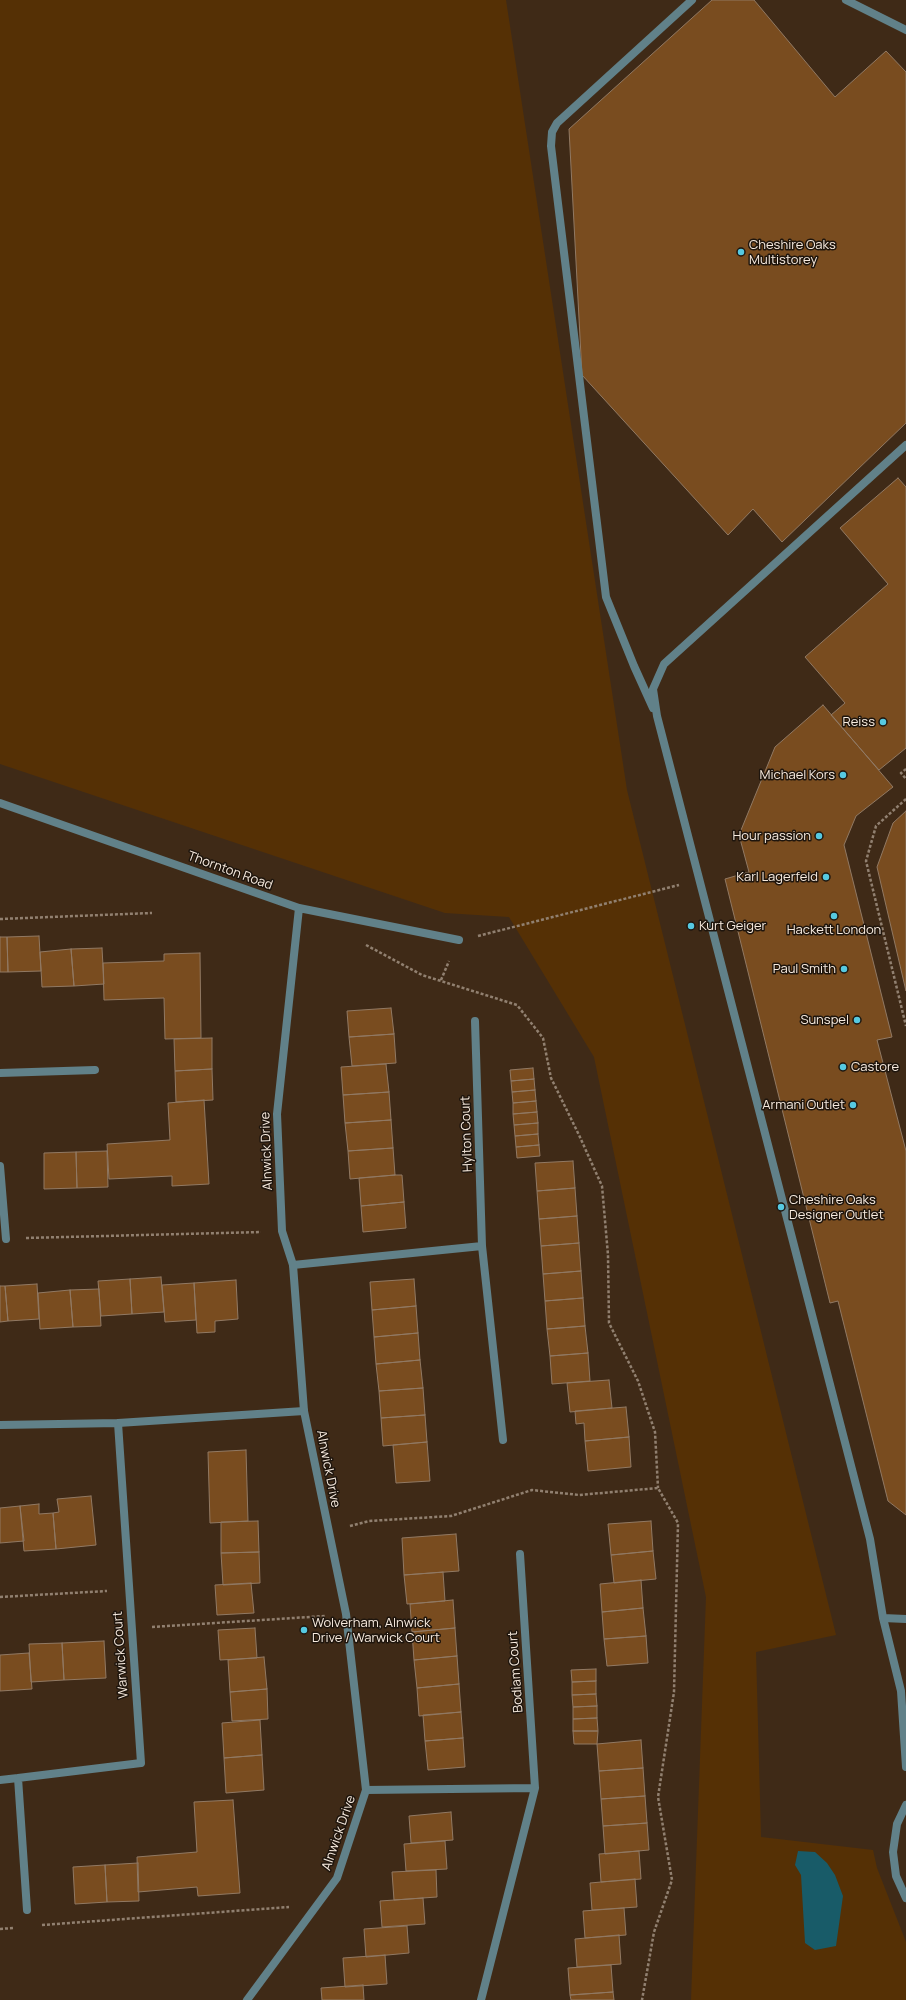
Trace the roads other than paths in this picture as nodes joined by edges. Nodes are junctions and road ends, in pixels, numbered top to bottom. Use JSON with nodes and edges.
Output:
{"nodes":[{"id":1,"x":692,"y":0,"type":"edge"},
{"id":2,"x":846,"y":0,"type":"edge"},
{"id":3,"x":906,"y":30,"type":"edge"},
{"id":4,"x":906,"y":445,"type":"edge"},
{"id":5,"x":657,"y":716,"type":"junction"},
{"id":6,"x":0,"y":803,"type":"edge"},
{"id":7,"x":299,"y":908,"type":"junction"},
{"id":8,"x":458,"y":940,"type":"dead end"},
{"id":9,"x":475,"y":1020,"type":"dead end"},
{"id":10,"x":96,"y":1070,"type":"dead end"},
{"id":11,"x":0,"y":1073,"type":"edge"},
{"id":12,"x":0,"y":1166,"type":"edge"},
{"id":13,"x":6,"y":1239,"type":"road end"},
{"id":14,"x":482,"y":1246,"type":"junction"},
{"id":15,"x":293,"y":1265,"type":"junction"},
{"id":16,"x":304,"y":1411,"type":"junction"},
{"id":17,"x":118,"y":1423,"type":"junction"},
{"id":18,"x":0,"y":1425,"type":"edge"},
{"id":19,"x":503,"y":1440,"type":"dead end"},
{"id":20,"x":520,"y":1554,"type":"dead end"},
{"id":21,"x":883,"y":1618,"type":"junction"},
{"id":22,"x":906,"y":1619,"type":"edge"},
{"id":23,"x":903,"y":1693,"type":"edge"},
{"id":24,"x":906,"y":1767,"type":"edge"},
{"id":25,"x":18,"y":1778,"type":"junction"},
{"id":26,"x":0,"y":1780,"type":"edge"},
{"id":27,"x":535,"y":1788,"type":"junction"},
{"id":28,"x":366,"y":1790,"type":"junction"},
{"id":29,"x":906,"y":1805,"type":"edge"},
{"id":30,"x":906,"y":1898,"type":"edge"},
{"id":31,"x":27,"y":1910,"type":"dead end"},
{"id":32,"x":247,"y":2000,"type":"edge"},
{"id":33,"x":481,"y":2000,"type":"edge"}],
"edges":[{"from":1,"to":5,"type":"street"},
{"from":2,"to":3,"type":"street"},
{"from":4,"to":5,"type":"street"},
{"from":5,"to":21,"type":"street"},
{"from":6,"to":7,"type":"street","name":"Thornton Road"},
{"from":7,"to":8,"type":"street","name":"Thornton Road"},
{"from":7,"to":15,"type":"street","name":"Alnwick Drive"},
{"from":9,"to":14,"type":"street","name":"Hylton Court"},
{"from":10,"to":11,"type":"street"},
{"from":12,"to":13,"type":"street"},
{"from":14,"to":15,"type":"street"},
{"from":14,"to":19,"type":"street","name":"Hylton Court"},
{"from":15,"to":16,"type":"street","name":"Alnwick Drive"},
{"from":16,"to":17,"type":"street"},
{"from":16,"to":28,"type":"street","name":"Alnwick Drive"},
{"from":17,"to":18,"type":"street"},
{"from":17,"to":25,"type":"street","name":"Warwick Court"},
{"from":20,"to":27,"type":"street","name":"Bodiam Court"},
{"from":21,"to":22,"type":"street"},
{"from":21,"to":23,"type":"street"},
{"from":23,"to":24,"type":"street"},
{"from":25,"to":26,"type":"street","name":"Warwick Court"},
{"from":25,"to":31,"type":"street"},
{"from":27,"to":28,"type":"street"},
{"from":27,"to":33,"type":"street","name":"Bodiam Court"},
{"from":28,"to":32,"type":"street","name":"Alnwick Drive"},
{"from":29,"to":30,"type":"street"}]}
